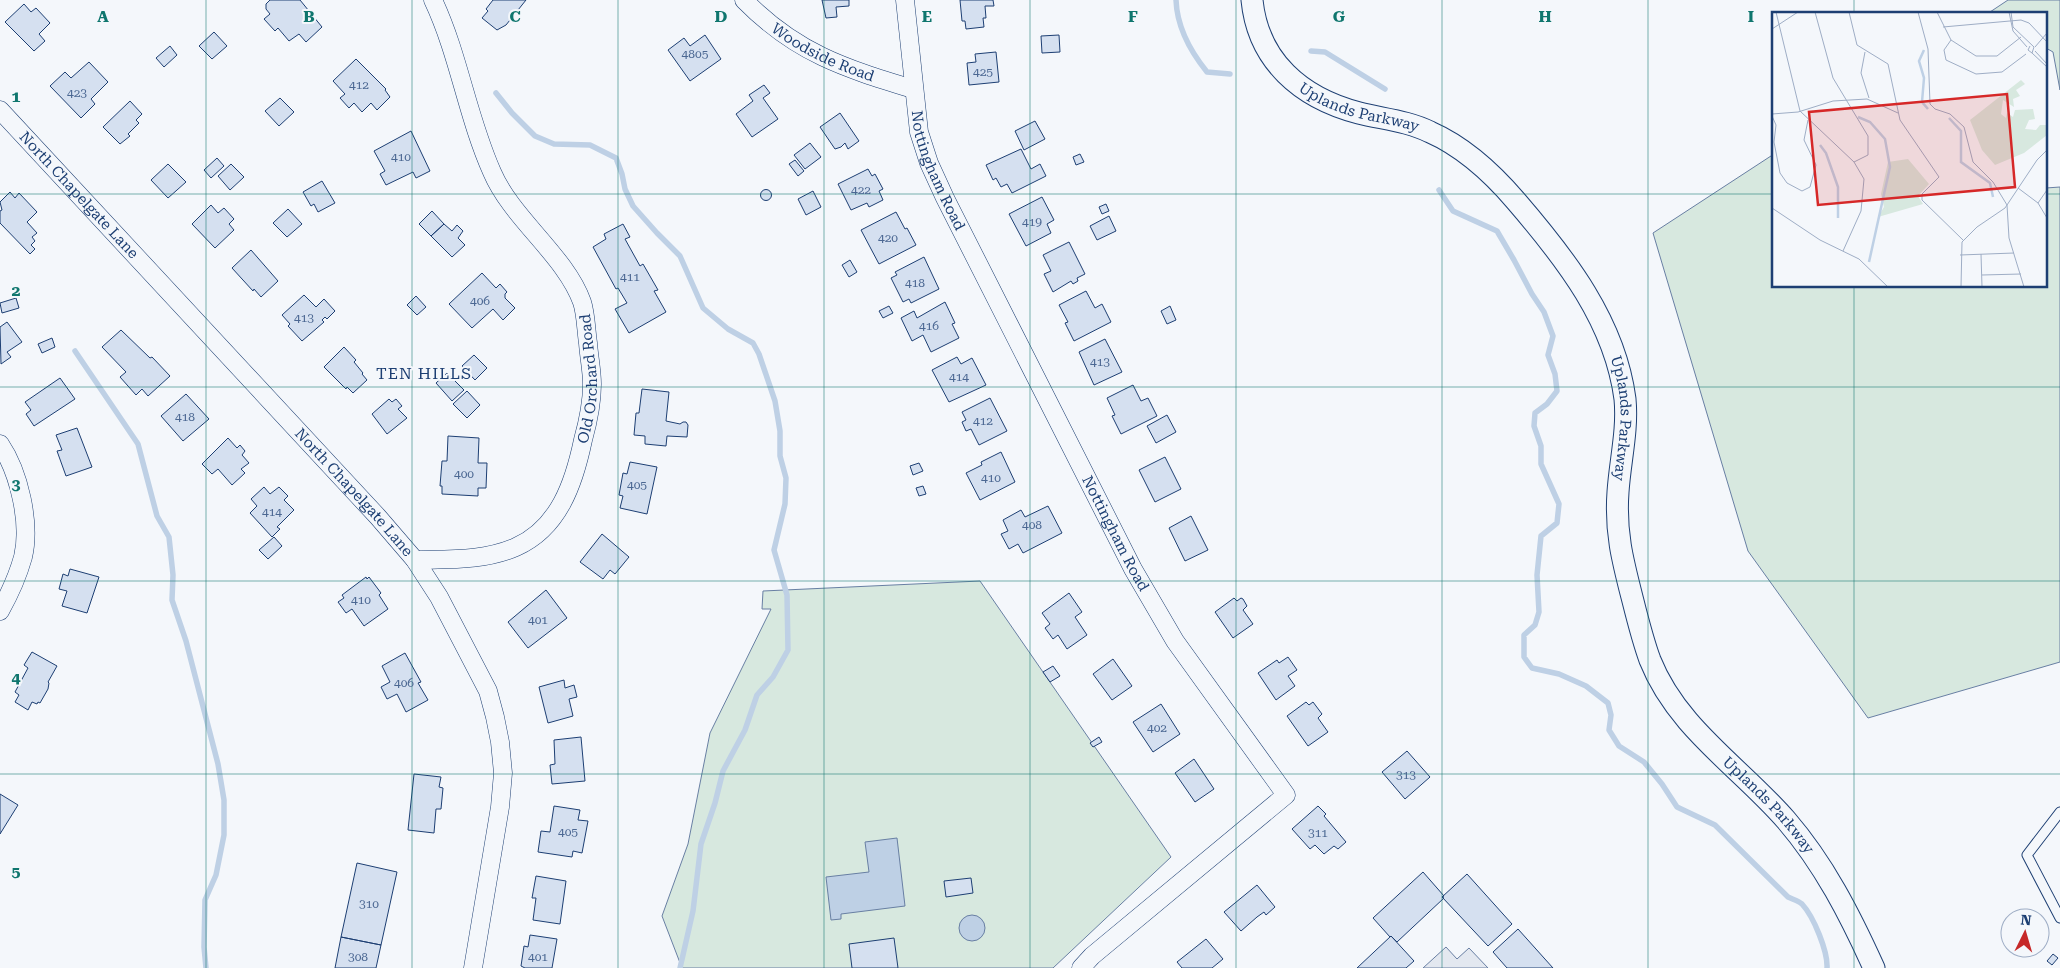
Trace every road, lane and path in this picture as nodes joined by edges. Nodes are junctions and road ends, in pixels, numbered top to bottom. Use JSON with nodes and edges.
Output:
{"nodes":[{"id":1,"x":433,"y":0,"type":"edge"},
{"id":2,"x":744,"y":0,"type":"edge"},
{"id":3,"x":905,"y":0,"type":"edge"},
{"id":4,"x":1252,"y":0,"type":"edge"},
{"id":5,"x":913,"y":89,"type":"junction"},
{"id":6,"x":0,"y":110,"type":"edge"},
{"id":7,"x":0,"y":444,"type":"edge"},
{"id":8,"x":415,"y":560,"type":"junction"},
{"id":9,"x":0,"y":611,"type":"edge"},
{"id":10,"x":2060,"y":812,"type":"edge"},
{"id":11,"x":2060,"y":918,"type":"edge"},
{"id":12,"x":474,"y":968,"type":"edge"},
{"id":13,"x":1081,"y":968,"type":"edge"},
{"id":14,"x":1874,"y":968,"type":"edge"}],
"edges":[{"from":1,"to":8,"type":"street","name":"Old Orchard Road"},
{"from":2,"to":5,"type":"street","name":"Woodside Road"},
{"from":3,"to":5,"type":"street","name":"Nottingham Road"},
{"from":4,"to":14,"type":"street","name":"Uplands Parkway"},
{"from":5,"to":13,"type":"street","name":"Nottingham Road"},
{"from":6,"to":8,"type":"street","name":"North Chapelgate Lane"},
{"from":7,"to":9,"type":"street"},
{"from":8,"to":12,"type":"street","name":"North Chapelgate Lane"},
{"from":10,"to":11,"type":"lane"}]}
